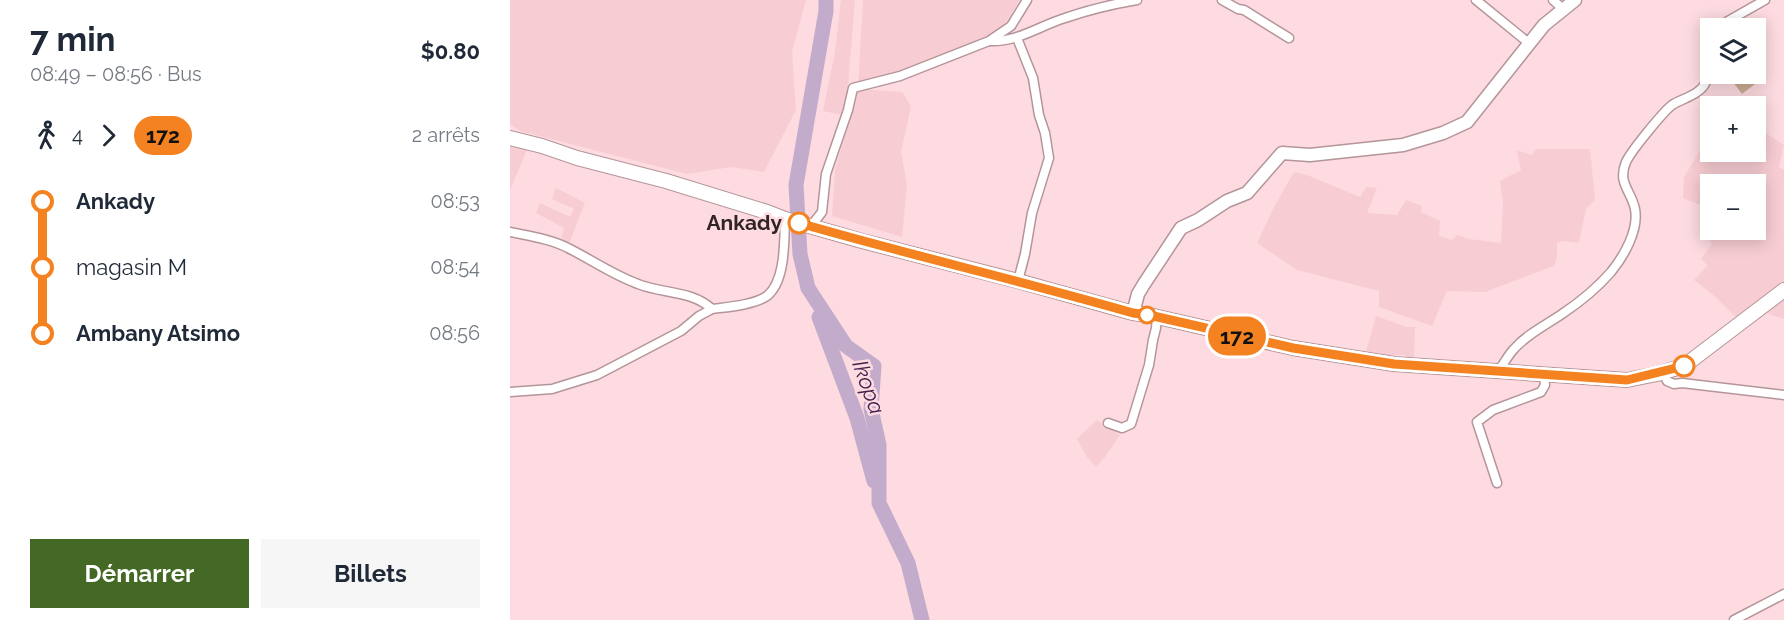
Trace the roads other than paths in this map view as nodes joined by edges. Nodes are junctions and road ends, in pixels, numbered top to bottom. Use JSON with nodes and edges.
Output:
{"nodes":[{"id":1,"x":1027,"y":0,"type":"edge"},
{"id":2,"x":1137,"y":0,"type":"edge"},
{"id":3,"x":1222,"y":0,"type":"edge"},
{"id":4,"x":1476,"y":0,"type":"edge"},
{"id":5,"x":1575,"y":0,"type":"edge"},
{"id":6,"x":1765,"y":0,"type":"edge"},
{"id":7,"x":1558,"y":5,"type":"edge"},
{"id":8,"x":1733,"y":18,"type":"edge"},
{"id":9,"x":1017,"y":38,"type":"junction"},
{"id":10,"x":1289,"y":38,"type":"dead end"},
{"id":11,"x":989,"y":41,"type":"junction"},
{"id":12,"x":1530,"y":44,"type":"junction"},
{"id":13,"x":1703,"y":84,"type":"edge"},
{"id":14,"x":510,"y":138,"type":"edge"},
{"id":15,"x":798,"y":223,"type":"junction"},
{"id":16,"x":510,"y":232,"type":"edge"},
{"id":17,"x":1018,"y":280,"type":"junction"},
{"id":18,"x":1784,"y":290,"type":"edge"},
{"id":19,"x":712,"y":309,"type":"junction"},
{"id":20,"x":1133,"y":313,"type":"junction"},
{"id":21,"x":1157,"y":317,"type":"junction"},
{"id":22,"x":1498,"y":371,"type":"junction"},
{"id":23,"x":1663,"y":372,"type":"junction"},
{"id":24,"x":1544,"y":374,"type":"junction"},
{"id":25,"x":510,"y":392,"type":"edge"},
{"id":26,"x":1784,"y":395,"type":"edge"},
{"id":27,"x":1108,"y":423,"type":"dead end"},
{"id":28,"x":1497,"y":483,"type":"dead end"},
{"id":29,"x":1784,"y":594,"type":"edge"},
{"id":30,"x":1734,"y":620,"type":"edge"}],
"edges":[{"from":1,"to":11,"type":"street"},
{"from":2,"to":9,"type":"street"},
{"from":3,"to":10,"type":"street"},
{"from":4,"to":12,"type":"street"},
{"from":5,"to":7,"type":"street"},
{"from":6,"to":8,"type":"street"},
{"from":7,"to":12,"type":"street"},
{"from":9,"to":11,"type":"street"},
{"from":9,"to":17,"type":"street"},
{"from":11,"to":15,"type":"street"},
{"from":12,"to":20,"type":"street"},
{"from":13,"to":22,"type":"street"},
{"from":14,"to":15,"type":"main road"},
{"from":15,"to":17,"type":"main road"},
{"from":15,"to":19,"type":"street"},
{"from":16,"to":19,"type":"street"},
{"from":17,"to":20,"type":"main road"},
{"from":18,"to":23,"type":"main road"},
{"from":19,"to":25,"type":"street"},
{"from":20,"to":21,"type":"main road"},
{"from":21,"to":22,"type":"main road"},
{"from":21,"to":27,"type":"street"},
{"from":22,"to":24,"type":"main road"},
{"from":23,"to":24,"type":"main road"},
{"from":23,"to":26,"type":"street"},
{"from":24,"to":28,"type":"street"},
{"from":29,"to":30,"type":"street"}]}
